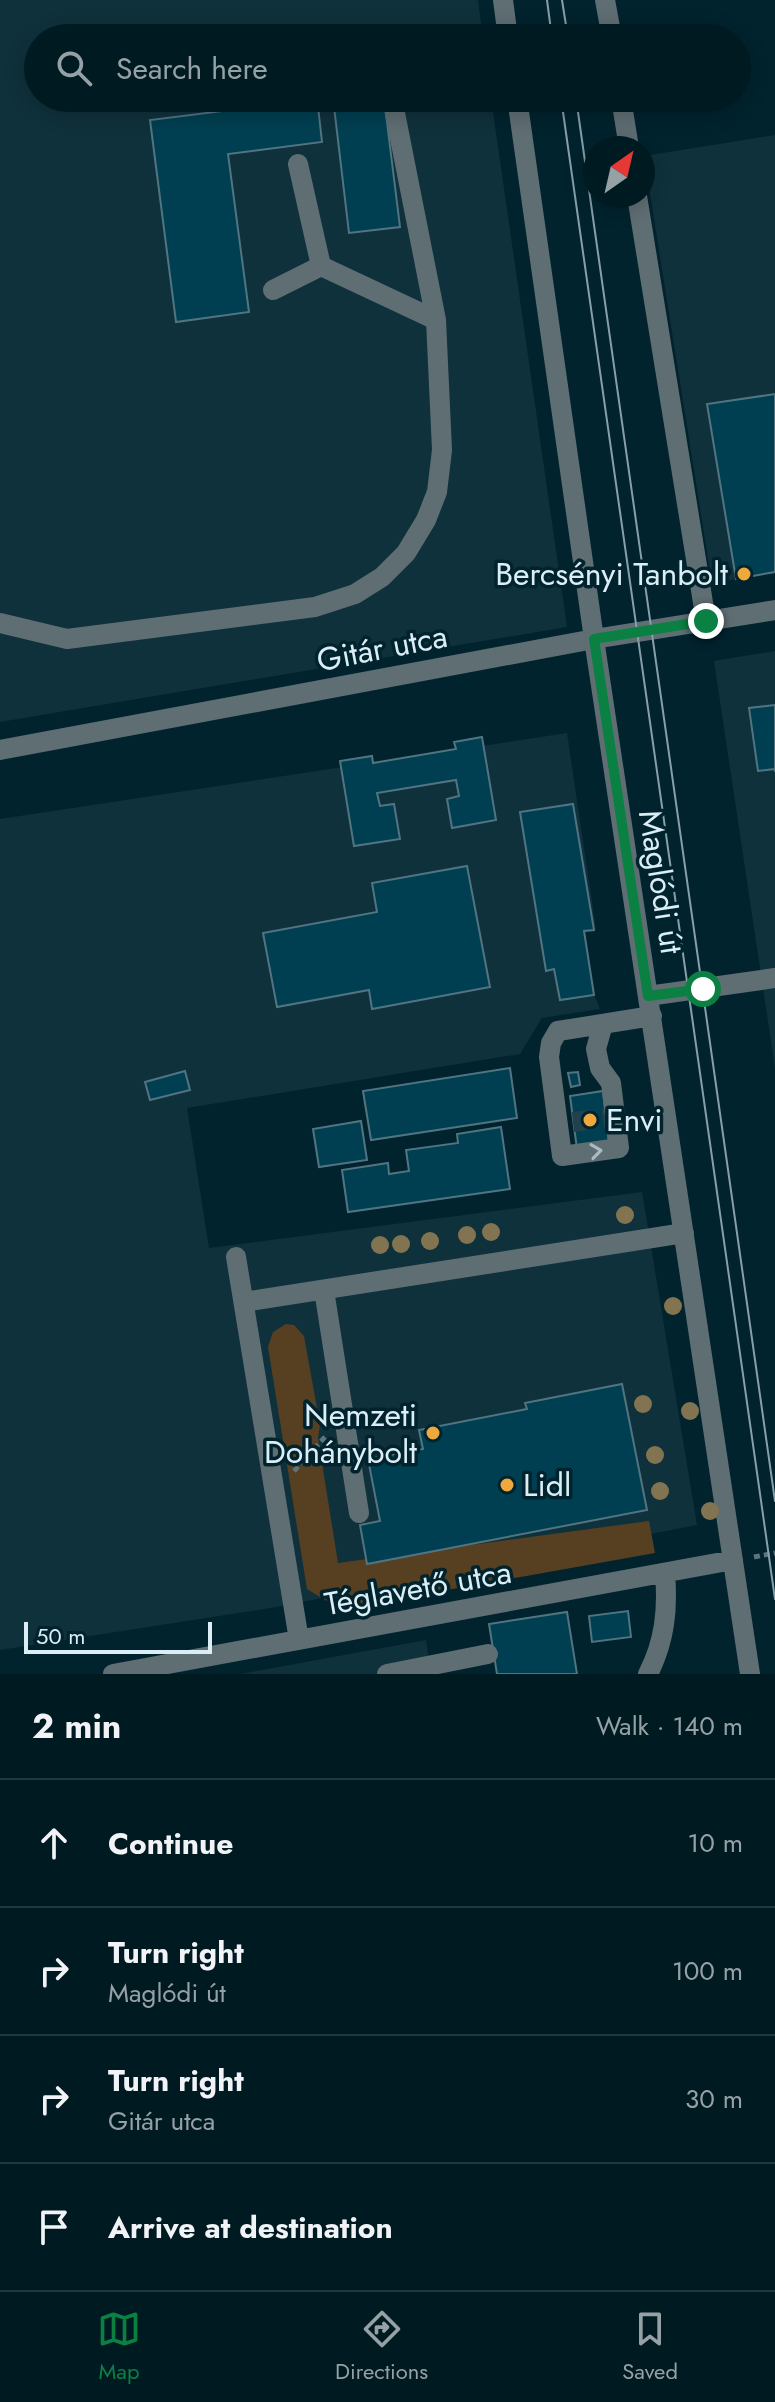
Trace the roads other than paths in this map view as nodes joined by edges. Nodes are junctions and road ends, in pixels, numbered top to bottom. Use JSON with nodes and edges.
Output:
{"nodes":[{"id":1,"x":503,"y":0,"type":"edge"},
{"id":2,"x":605,"y":0,"type":"edge"},
{"id":3,"x":506,"y":24,"type":"edge"},
{"id":4,"x":609,"y":24,"type":"edge"},
{"id":5,"x":395,"y":112,"type":"edge"},
{"id":6,"x":519,"y":112,"type":"edge"},
{"id":7,"x":623,"y":112,"type":"edge"},
{"id":8,"x":627,"y":136,"type":"edge"},
{"id":9,"x":298,"y":164,"type":"dead end"},
{"id":10,"x":639,"y":208,"type":"edge"},
{"id":11,"x":321,"y":266,"type":"junction"},
{"id":12,"x":273,"y":290,"type":"dead end"},
{"id":13,"x":436,"y":320,"type":"junction"},
{"id":14,"x":775,"y":610,"type":"edge"},
{"id":15,"x":706,"y":621,"type":"junction"},
{"id":16,"x":0,"y":623,"type":"edge"},
{"id":17,"x":594,"y":639,"type":"junction"},
{"id":18,"x":0,"y":750,"type":"edge"},
{"id":19,"x":775,"y":978,"type":"edge"},
{"id":20,"x":648,"y":996,"type":"junction"},
{"id":21,"x":652,"y":1016,"type":"junction"},
{"id":22,"x":603,"y":1024,"type":"junction"},
{"id":23,"x":684,"y":1233,"type":"junction"},
{"id":24,"x":236,"y":1257,"type":"dead end"},
{"id":25,"x":324,"y":1290,"type":"junction"},
{"id":26,"x":244,"y":1302,"type":"junction"},
{"id":27,"x":359,"y":1513,"type":"dead end"},
{"id":28,"x":733,"y":1560,"type":"junction"},
{"id":29,"x":665,"y":1573,"type":"junction"},
{"id":30,"x":299,"y":1640,"type":"junction"},
{"id":31,"x":488,"y":1654,"type":"dead end"},
{"id":32,"x":415,"y":1671,"type":"edge"},
{"id":33,"x":113,"y":1674,"type":"edge"},
{"id":34,"x":387,"y":1674,"type":"edge"},
{"id":35,"x":648,"y":1674,"type":"edge"},
{"id":36,"x":750,"y":1674,"type":"edge"}],
"edges":[{"from":1,"to":3,"type":"street"},
{"from":2,"to":4,"type":"street"},
{"from":5,"to":13,"type":"street"},
{"from":6,"to":17,"type":"street","name":"Maglódi út"},
{"from":7,"to":8,"type":"street"},
{"from":9,"to":11,"type":"street"},
{"from":10,"to":15,"type":"street"},
{"from":11,"to":12,"type":"street"},
{"from":11,"to":13,"type":"street"},
{"from":13,"to":16,"type":"street"},
{"from":14,"to":15,"type":"street","name":"Gitár utca"},
{"from":15,"to":17,"type":"street","name":"Gitár utca"},
{"from":17,"to":18,"type":"street","name":"Gitár utca"},
{"from":17,"to":20,"type":"street","name":"Maglódi út"},
{"from":19,"to":20,"type":"street"},
{"from":20,"to":21,"type":"street","name":"Maglódi út"},
{"from":21,"to":22,"type":"street"},
{"from":21,"to":23,"type":"street","name":"Maglódi út"},
{"from":22,"to":22,"type":"street","one_way":true},
{"from":23,"to":25,"type":"street"},
{"from":23,"to":28,"type":"street","name":"Maglódi út"},
{"from":24,"to":26,"type":"street"},
{"from":25,"to":26,"type":"street"},
{"from":25,"to":27,"type":"street"},
{"from":26,"to":30,"type":"street"},
{"from":28,"to":29,"type":"street","name":"Téglavető utca"},
{"from":28,"to":36,"type":"street","name":"Maglódi út"},
{"from":29,"to":30,"type":"street","name":"Téglavető utca"},
{"from":29,"to":35,"type":"street"},
{"from":30,"to":33,"type":"street","name":"Téglavető utca"},
{"from":31,"to":32,"type":"street"},
{"from":32,"to":34,"type":"street"}]}
